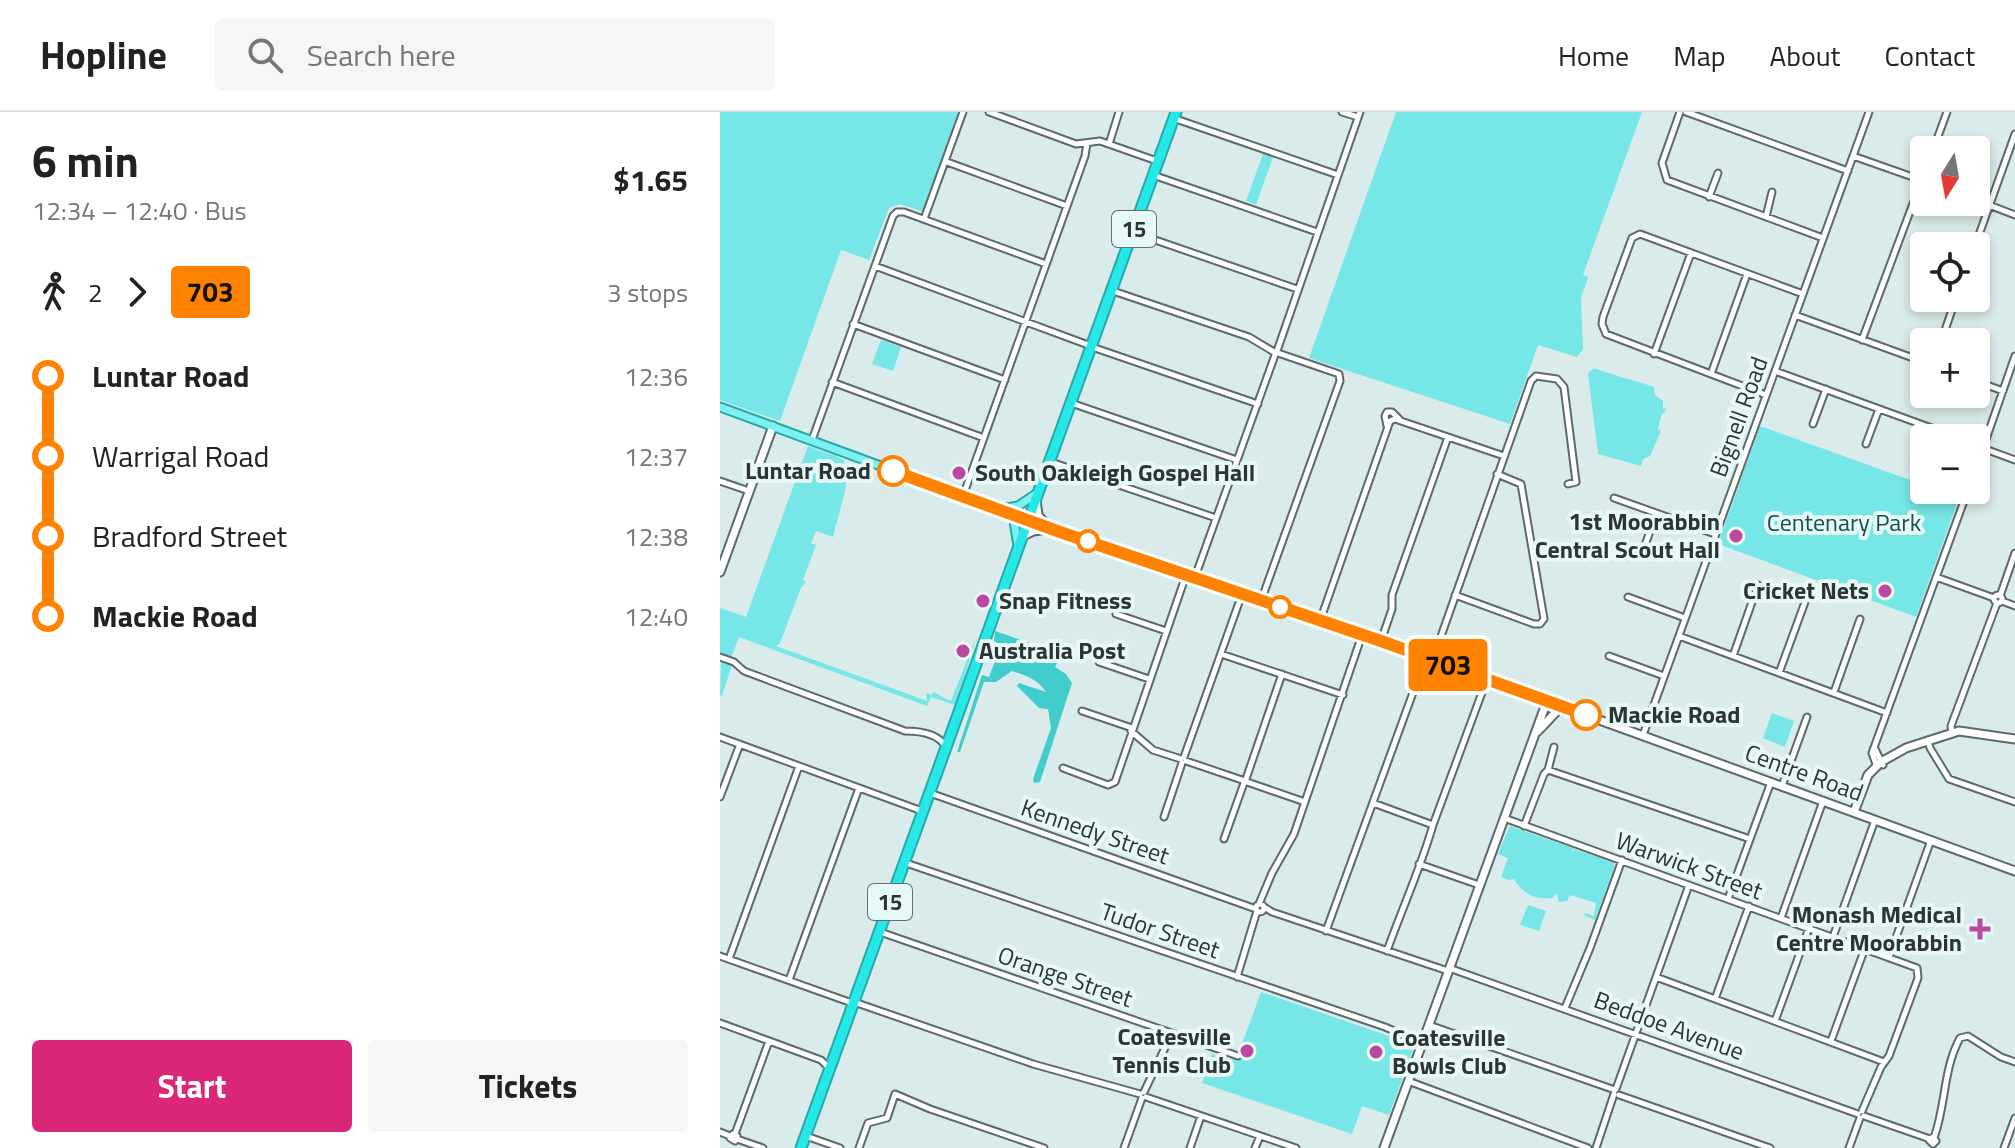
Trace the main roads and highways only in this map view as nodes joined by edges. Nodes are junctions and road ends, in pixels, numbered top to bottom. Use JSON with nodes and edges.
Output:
{"nodes":[{"id":1,"x":1174,"y":115,"type":"edge"},
{"id":2,"x":720,"y":407,"type":"edge"},
{"id":3,"x":773,"y":426,"type":"junction"},
{"id":4,"x":1037,"y":495,"type":"junction"},
{"id":5,"x":998,"y":509,"type":"junction"},
{"id":6,"x":1013,"y":515,"type":"junction"},
{"id":7,"x":1028,"y":520,"type":"junction"},
{"id":8,"x":1051,"y":529,"type":"junction"},
{"id":9,"x":1020,"y":541,"type":"junction"},
{"id":10,"x":720,"y":572,"type":"edge"},
{"id":11,"x":1547,"y":701,"type":"junction"},
{"id":12,"x":1559,"y":705,"type":"junction"},
{"id":13,"x":1535,"y":734,"type":"junction"},
{"id":14,"x":2015,"y":740,"type":"edge"},
{"id":15,"x":1854,"y":812,"type":"junction"},
{"id":16,"x":2015,"y":871,"type":"edge"},
{"id":17,"x":801,"y":1148,"type":"edge"},
{"id":18,"x":1384,"y":1148,"type":"edge"}],
"edges":[{"from":1,"to":4,"type":"highway","number":"15"},
{"from":2,"to":3,"type":"main road","name":"Centre Road"},
{"from":3,"to":5,"type":"main road","name":"Centre Road"},
{"from":3,"to":10,"type":"main road"},
{"from":4,"to":5,"type":"main road"},
{"from":4,"to":7,"type":"highway","number":"15"},
{"from":4,"to":8,"type":"main road"},
{"from":5,"to":6,"type":"main road","name":"Centre Road"},
{"from":6,"to":7,"type":"main road","name":"Centre Road"},
{"from":6,"to":9,"type":"main road"},
{"from":7,"to":8,"type":"main road","name":"Centre Road"},
{"from":7,"to":9,"type":"highway","number":"15"},
{"from":8,"to":9,"type":"main road"},
{"from":8,"to":11,"type":"main road","name":"Centre Road"},
{"from":9,"to":17,"type":"highway","number":"15"},
{"from":11,"to":12,"type":"main road","name":"Centre Road"},
{"from":11,"to":13,"type":"main road"},
{"from":12,"to":13,"type":"main road"},
{"from":12,"to":15,"type":"main road","name":"Centre Road"},
{"from":13,"to":18,"type":"main road"},
{"from":14,"to":15,"type":"main road"},
{"from":15,"to":16,"type":"main road","name":"Centre Road"}]}
